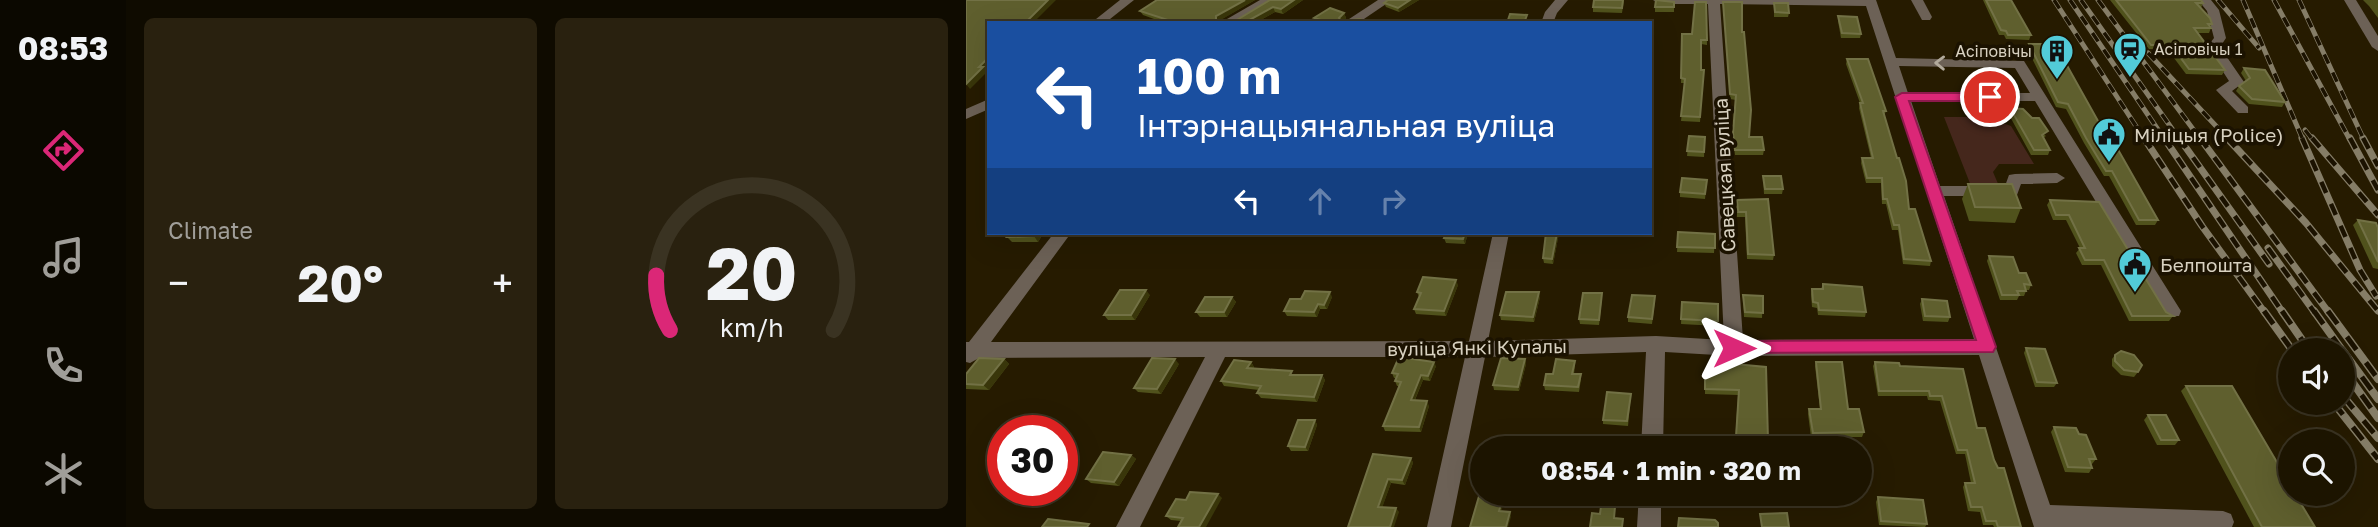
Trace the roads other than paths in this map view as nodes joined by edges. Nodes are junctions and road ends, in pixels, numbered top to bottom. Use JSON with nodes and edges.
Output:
{"nodes":[{"id":1,"x":1269,"y":0,"type":"edge"},
{"id":2,"x":1386,"y":0,"type":"edge"},
{"id":3,"x":1562,"y":0,"type":"edge"},
{"id":4,"x":1659,"y":0,"type":"edge"},
{"id":5,"x":1917,"y":0,"type":"edge"},
{"id":6,"x":2204,"y":0,"type":"edge"},
{"id":7,"x":2350,"y":0,"type":"edge"},
{"id":8,"x":1714,"y":1,"type":"edge"},
{"id":9,"x":1763,"y":1,"type":"edge"},
{"id":10,"x":1870,"y":1,"type":"edge"},
{"id":11,"x":1126,"y":2,"type":"edge"},
{"id":12,"x":1926,"y":17,"type":"dead end"},
{"id":13,"x":1100,"y":21,"type":"edge"},
{"id":14,"x":1230,"y":21,"type":"edge"},
{"id":15,"x":1352,"y":21,"type":"edge"},
{"id":16,"x":1548,"y":21,"type":"edge"},
{"id":17,"x":2378,"y":47,"type":"edge"},
{"id":18,"x":1890,"y":62,"type":"junction"},
{"id":19,"x":1902,"y":97,"type":"junction"},
{"id":20,"x":2038,"y":97,"type":"junction"},
{"id":21,"x":987,"y":104,"type":"edge"},
{"id":22,"x":2243,"y":110,"type":"dead end"},
{"id":23,"x":987,"y":117,"type":"edge"},
{"id":24,"x":966,"y":118,"type":"edge"},
{"id":25,"x":2057,"y":178,"type":"dead end"},
{"id":26,"x":1934,"y":191,"type":"junction"},
{"id":27,"x":1061,"y":235,"type":"edge"},
{"id":28,"x":1501,"y":235,"type":"edge"},
{"id":29,"x":2172,"y":311,"type":"dead end"},
{"id":30,"x":1656,"y":344,"type":"junction"},
{"id":31,"x":1987,"y":347,"type":"junction"},
{"id":32,"x":1220,"y":348,"type":"junction"},
{"id":33,"x":1734,"y":348,"type":"junction"},
{"id":34,"x":1478,"y":349,"type":"junction"},
{"id":35,"x":969,"y":353,"type":"edge"},
{"id":36,"x":1652,"y":436,"type":"edge"},
{"id":37,"x":1650,"y":506,"type":"edge"},
{"id":38,"x":2044,"y":522,"type":"edge"},
{"id":39,"x":2223,"y":522,"type":"dead end"},
{"id":40,"x":2122,"y":523,"type":"edge"},
{"id":41,"x":1128,"y":527,"type":"edge"},
{"id":42,"x":1438,"y":527,"type":"edge"},
{"id":43,"x":1649,"y":527,"type":"edge"}],
"edges":[{"from":1,"to":14,"type":"street"},
{"from":2,"to":15,"type":"street"},
{"from":3,"to":16,"type":"street"},
{"from":4,"to":8,"type":"street"},
{"from":5,"to":12,"type":"street"},
{"from":6,"to":22,"type":"street"},
{"from":7,"to":17,"type":"street"},
{"from":8,"to":9,"type":"street"},
{"from":8,"to":33,"type":"street","name":"Савецкая вуліца"},
{"from":9,"to":10,"type":"street"},
{"from":10,"to":18,"type":"street"},
{"from":11,"to":13,"type":"street"},
{"from":18,"to":19,"type":"street"},
{"from":20,"to":18,"type":"street","one_way":true},
{"from":19,"to":20,"type":"street"},
{"from":19,"to":26,"type":"street"},
{"from":20,"to":29,"type":"street"},
{"from":21,"to":24,"type":"street"},
{"from":23,"to":24,"type":"street"},
{"from":25,"to":26,"type":"street"},
{"from":26,"to":31,"type":"street"},
{"from":27,"to":35,"type":"street"},
{"from":28,"to":34,"type":"street"},
{"from":30,"to":33,"type":"street","name":"вуліца Янкі Купалы"},
{"from":30,"to":34,"type":"street","name":"вуліца Янкі Купалы"},
{"from":30,"to":36,"type":"street"},
{"from":31,"to":33,"type":"street","name":"вуліца Янкі Купалы"},
{"from":31,"to":38,"type":"street"},
{"from":32,"to":34,"type":"street","name":"вуліца Янкі Купалы"},
{"from":32,"to":35,"type":"street","name":"вуліца Янкі Купалы"},
{"from":32,"to":41,"type":"street"},
{"from":34,"to":42,"type":"street"},
{"from":37,"to":43,"type":"street"},
{"from":38,"to":40,"type":"street"},
{"from":39,"to":40,"type":"street"}]}
